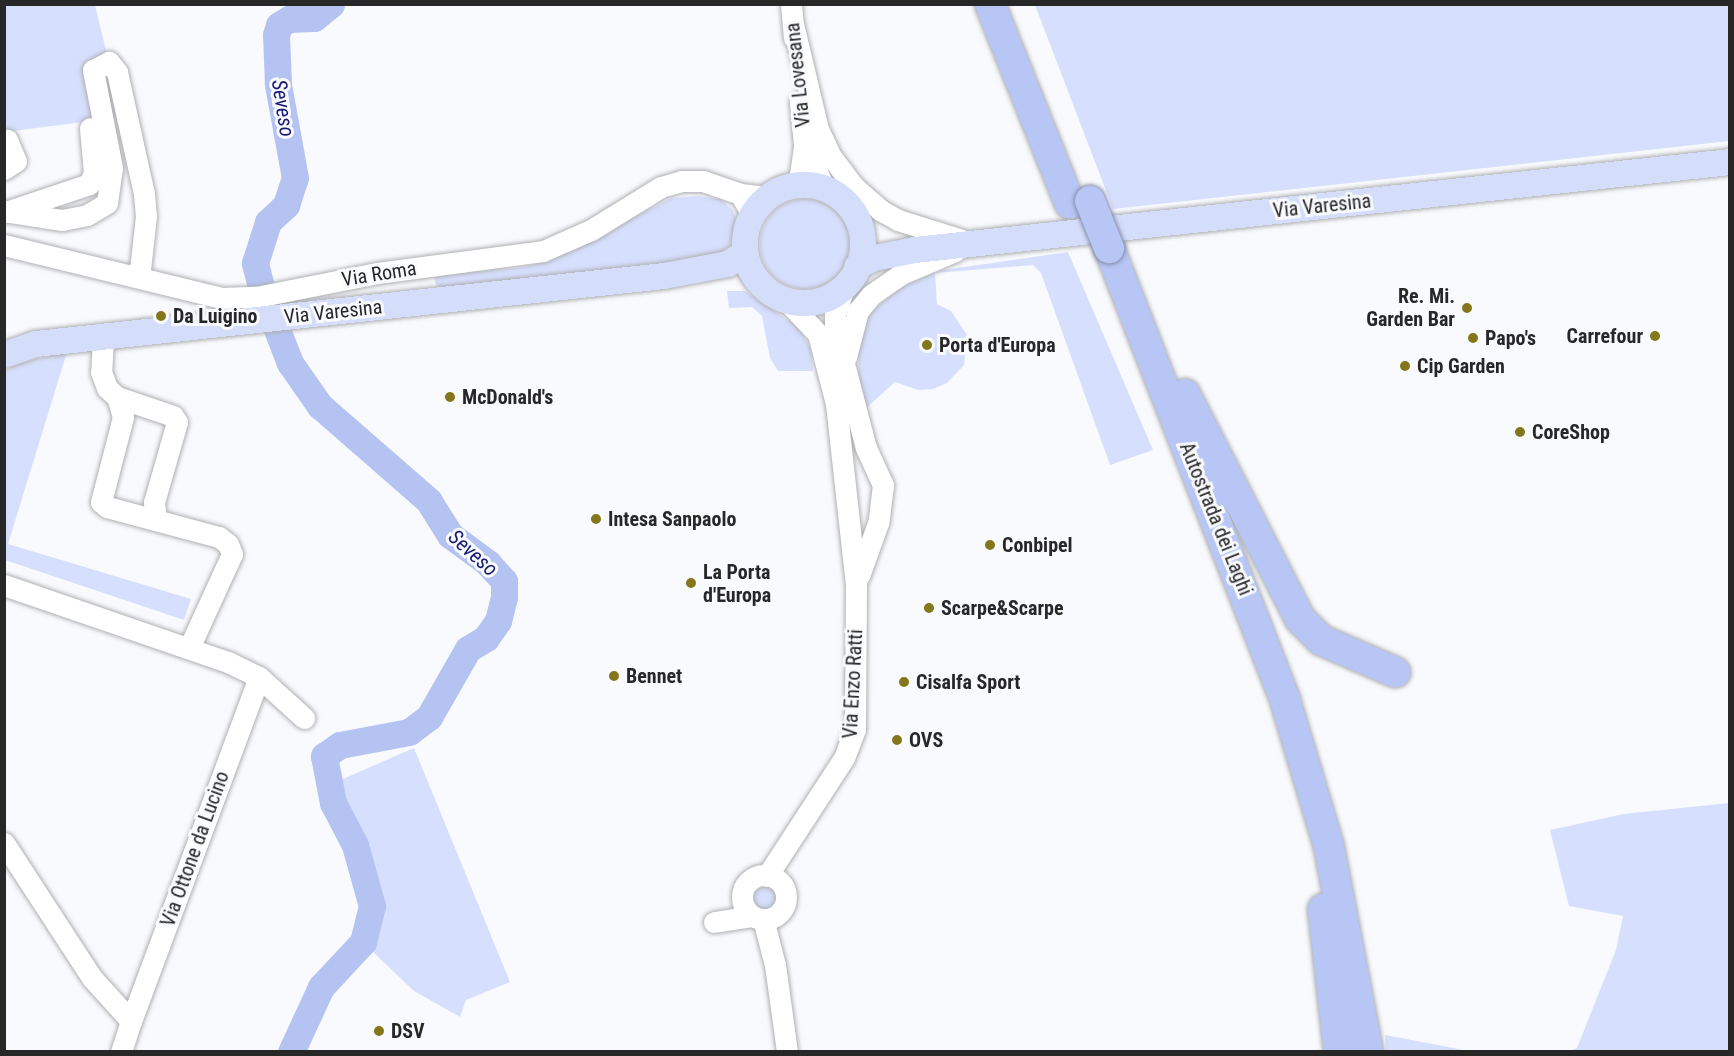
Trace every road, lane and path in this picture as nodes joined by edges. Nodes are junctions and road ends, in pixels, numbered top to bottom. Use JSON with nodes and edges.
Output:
{"nodes":[{"id":1,"x":990,"y":4,"type":"edge"},
{"id":2,"x":1008,"y":4,"type":"edge"},
{"id":3,"x":792,"y":14,"type":"edge"},
{"id":4,"x":90,"y":128,"type":"dead end"},
{"id":5,"x":7,"y":140,"type":"dead end"},
{"id":6,"x":804,"y":145,"type":"junction"},
{"id":7,"x":1728,"y":162,"type":"edge"},
{"id":8,"x":4,"y":169,"type":"edge"},
{"id":9,"x":794,"y":186,"type":"junction"},
{"id":10,"x":825,"y":189,"type":"junction"},
{"id":11,"x":1080,"y":202,"type":"junction"},
{"id":12,"x":760,"y":207,"type":"junction"},
{"id":13,"x":5,"y":212,"type":"edge"},
{"id":14,"x":860,"y":224,"type":"junction"},
{"id":15,"x":975,"y":243,"type":"junction"},
{"id":16,"x":4,"y":245,"type":"edge"},
{"id":17,"x":1099,"y":249,"type":"junction"},
{"id":18,"x":915,"y":250,"type":"junction"},
{"id":19,"x":751,"y":265,"type":"junction"},
{"id":20,"x":851,"y":277,"type":"junction"},
{"id":21,"x":139,"y":278,"type":"junction"},
{"id":22,"x":786,"y":300,"type":"junction"},
{"id":23,"x":270,"y":307,"type":"junction"},
{"id":24,"x":102,"y":338,"type":"junction"},
{"id":25,"x":4,"y":355,"type":"edge"},
{"id":26,"x":846,"y":369,"type":"junction"},
{"id":27,"x":117,"y":397,"type":"junction"},
{"id":28,"x":849,"y":502,"type":"junction"},
{"id":29,"x":881,"y":505,"type":"junction"},
{"id":30,"x":156,"y":520,"type":"junction"},
{"id":31,"x":4,"y":585,"type":"edge"},
{"id":32,"x":856,"y":585,"type":"junction"},
{"id":33,"x":189,"y":648,"type":"junction"},
{"id":34,"x":1395,"y":672,"type":"dead end"},
{"id":35,"x":259,"y":677,"type":"junction"},
{"id":36,"x":304,"y":718,"type":"dead end"},
{"id":37,"x":4,"y":843,"type":"edge"},
{"id":38,"x":772,"y":874,"type":"junction"},
{"id":39,"x":1333,"y":909,"type":"junction"},
{"id":40,"x":759,"y":912,"type":"junction"},
{"id":41,"x":131,"y":1021,"type":"junction"},
{"id":42,"x":121,"y":1052,"type":"edge"},
{"id":43,"x":787,"y":1052,"type":"edge"},
{"id":44,"x":1339,"y":1052,"type":"edge"},
{"id":45,"x":1349,"y":1052,"type":"edge"},
{"id":46,"x":1368,"y":1052,"type":"edge"},
{"id":47,"x":1380,"y":1052,"type":"edge"}],
"edges":[{"from":1,"to":11,"type":"highway","name":"Autostrada dei Laghi"},
{"from":2,"to":11,"type":"highway","name":"Autostrada dei Laghi"},
{"from":3,"to":6,"type":"street","name":"Via Lovesana"},
{"from":3,"to":15,"type":"street"},
{"from":4,"to":13,"type":"street"},
{"from":5,"to":8,"type":"street"},
{"from":6,"to":9,"type":"street","name":"Via Lovesana"},
{"from":6,"to":10,"type":"street","name":"Via Lovesana"},
{"from":7,"to":15,"type":"main road","name":"Via Varesina"},
{"from":9,"to":10,"type":"main road"},
{"from":9,"to":12,"type":"main road"},
{"from":10,"to":14,"type":"main road"},
{"from":11,"to":17,"type":"highway","name":"Autostrada dei Laghi"},
{"from":12,"to":19,"type":"main road"},
{"from":12,"to":23,"type":"street","name":"Via Roma"},
{"from":13,"to":21,"type":"street"},
{"from":14,"to":18,"type":"main road","name":"Via Varesina"},
{"from":14,"to":20,"type":"main road"},
{"from":15,"to":18,"type":"main road","name":"Via Varesina"},
{"from":15,"to":26,"type":"street","name":"Via Enzo Ratti"},
{"from":16,"to":21,"type":"street","name":"Via Roma"},
{"from":17,"to":34,"type":"highway"},
{"from":17,"to":39,"type":"highway","name":"Autostrada dei Laghi"},
{"from":18,"to":20,"type":"main road","name":"Via Varesina"},
{"from":19,"to":22,"type":"main road"},
{"from":19,"to":23,"type":"main road","name":"Via Varesina"},
{"from":20,"to":22,"type":"main road"},
{"from":20,"to":26,"type":"street","name":"Via Enzo Ratti"},
{"from":21,"to":23,"type":"street","name":"Via Roma"},
{"from":22,"to":28,"type":"street","name":"Via Enzo Ratti"},
{"from":23,"to":24,"type":"main road","name":"Via Varesina"},
{"from":24,"to":25,"type":"main road","name":"Via Varesina"},
{"from":24,"to":27,"type":"street"},
{"from":26,"to":29,"type":"street","name":"Via Enzo Ratti"},
{"from":27,"to":30,"type":"street"},
{"from":27,"to":30,"type":"street"},
{"from":28,"to":29,"type":"street"},
{"from":28,"to":32,"type":"street","name":"Via Enzo Ratti"},
{"from":29,"to":32,"type":"street","name":"Via Enzo Ratti"},
{"from":30,"to":33,"type":"street"},
{"from":31,"to":33,"type":"street"},
{"from":32,"to":38,"type":"street","name":"Via Enzo Ratti"},
{"from":33,"to":35,"type":"street"},
{"from":35,"to":36,"type":"street"},
{"from":35,"to":41,"type":"street","name":"Via Ottone da Lucino"},
{"from":37,"to":41,"type":"street"},
{"from":38,"to":40,"type":"street"},
{"from":38,"to":40,"type":"street"},
{"from":39,"to":44,"type":"highway"},
{"from":39,"to":45,"type":"highway","name":"Autostrada dei Laghi"},
{"from":39,"to":46,"type":"highway","name":"Autostrada dei Laghi"},
{"from":39,"to":47,"type":"highway"},
{"from":40,"to":43,"type":"street"},
{"from":41,"to":42,"type":"street","name":"Via Ottone da Lucino"}]}
